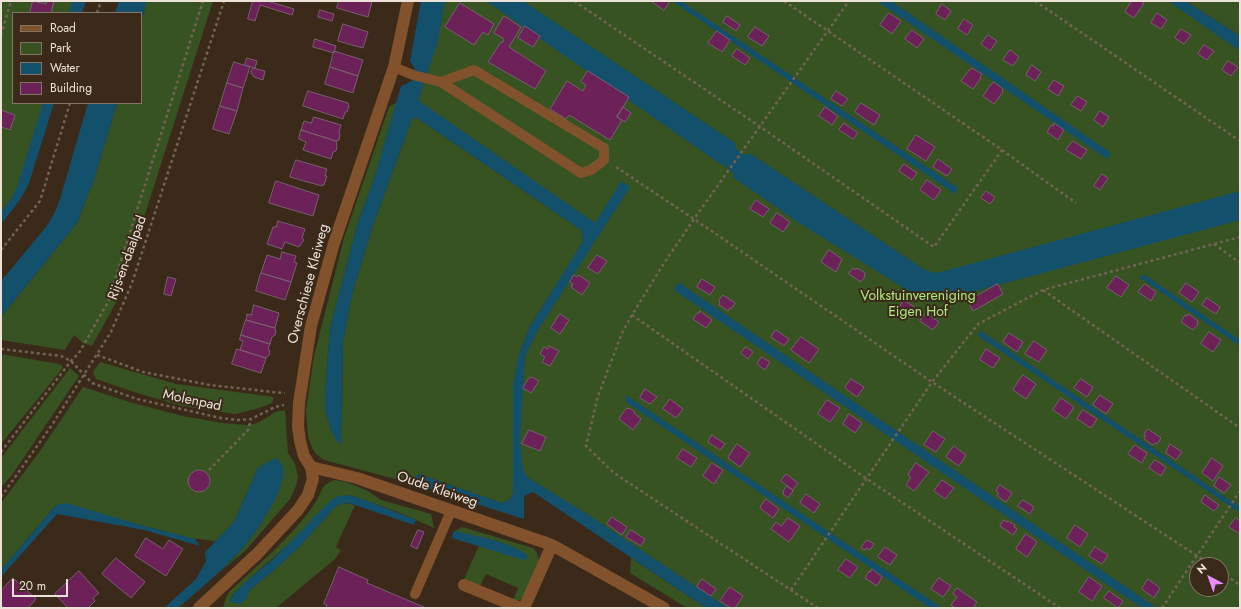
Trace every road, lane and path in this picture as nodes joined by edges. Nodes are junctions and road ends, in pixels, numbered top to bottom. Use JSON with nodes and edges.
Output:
{"nodes":[{"id":1,"x":11,"y":1,"type":"edge"},
{"id":2,"x":101,"y":1,"type":"edge"},
{"id":3,"x":203,"y":1,"type":"edge"},
{"id":4,"x":224,"y":1,"type":"edge"},
{"id":5,"x":408,"y":1,"type":"edge"},
{"id":6,"x":574,"y":1,"type":"edge"},
{"id":7,"x":784,"y":1,"type":"edge"},
{"id":8,"x":849,"y":1,"type":"edge"},
{"id":9,"x":1035,"y":1,"type":"edge"},
{"id":10,"x":97,"y":12,"type":"edge"},
{"id":11,"x":827,"y":31,"type":"junction"},
{"id":12,"x":1,"y":35,"type":"edge"},
{"id":13,"x":394,"y":68,"type":"junction"},
{"id":14,"x":442,"y":82,"type":"junction"},
{"id":15,"x":70,"y":104,"type":"edge"},
{"id":16,"x":759,"y":126,"type":"junction"},
{"id":17,"x":1240,"y":141,"type":"edge"},
{"id":18,"x":1002,"y":150,"type":"junction"},
{"id":19,"x":604,"y":160,"type":"junction"},
{"id":20,"x":1076,"y":203,"type":"dead end"},
{"id":21,"x":694,"y":219,"type":"junction"},
{"id":22,"x":1240,"y":237,"type":"edge"},
{"id":23,"x":1214,"y":244,"type":"junction"},
{"id":24,"x":1,"y":250,"type":"edge"},
{"id":25,"x":1240,"y":263,"type":"edge"},
{"id":26,"x":1043,"y":290,"type":"junction"},
{"id":27,"x":632,"y":315,"type":"junction"},
{"id":28,"x":1,"y":348,"type":"edge"},
{"id":29,"x":96,"y":355,"type":"junction"},
{"id":30,"x":71,"y":361,"type":"junction"},
{"id":31,"x":85,"y":374,"type":"junction"},
{"id":32,"x":932,"y":382,"type":"junction"},
{"id":33,"x":300,"y":398,"type":"junction"},
{"id":34,"x":251,"y":419,"type":"junction"},
{"id":35,"x":1240,"y":428,"type":"edge"},
{"id":36,"x":1,"y":452,"type":"edge"},
{"id":37,"x":311,"y":466,"type":"junction"},
{"id":38,"x":209,"y":470,"type":"dead end"},
{"id":39,"x":867,"y":479,"type":"junction"},
{"id":40,"x":1240,"y":491,"type":"edge"},
{"id":41,"x":1,"y":497,"type":"edge"},
{"id":42,"x":452,"y":511,"type":"junction"},
{"id":43,"x":552,"y":545,"type":"junction"},
{"id":44,"x":1196,"y":555,"type":"junction"},
{"id":45,"x":1199,"y":557,"type":"edge"},
{"id":46,"x":1229,"y":577,"type":"edge"},
{"id":47,"x":464,"y":585,"type":"dead end"},
{"id":48,"x":1240,"y":585,"type":"edge"},
{"id":49,"x":791,"y":590,"type":"junction"},
{"id":50,"x":414,"y":594,"type":"dead end"},
{"id":51,"x":203,"y":607,"type":"edge"},
{"id":52,"x":520,"y":608,"type":"edge"},
{"id":53,"x":524,"y":608,"type":"edge"},
{"id":54,"x":664,"y":608,"type":"edge"},
{"id":55,"x":818,"y":608,"type":"edge"},
{"id":56,"x":1060,"y":608,"type":"edge"},
{"id":57,"x":1162,"y":608,"type":"edge"}],
"edges":[{"from":1,"to":12,"type":"path"},
{"from":2,"to":10,"type":"path"},
{"from":3,"to":30,"type":"path"},
{"from":4,"to":29,"type":"path","name":"Rijs-en-daalpad"},
{"from":5,"to":13,"type":"street","name":"Overschiese Kleiweg"},
{"from":6,"to":16,"type":"path"},
{"from":7,"to":11,"type":"path"},
{"from":8,"to":11,"type":"path"},
{"from":9,"to":17,"type":"path"},
{"from":11,"to":16,"type":"path"},
{"from":11,"to":18,"type":"path"},
{"from":13,"to":14,"type":"lane"},
{"from":13,"to":33,"type":"street","name":"Overschiese Kleiweg"},
{"from":14,"to":19,"type":"lane"},
{"from":14,"to":19,"type":"lane"},
{"from":15,"to":24,"type":"path"},
{"from":16,"to":18,"type":"path"},
{"from":16,"to":21,"type":"path"},
{"from":18,"to":20,"type":"path"},
{"from":19,"to":21,"type":"path"},
{"from":21,"to":27,"type":"path"},
{"from":21,"to":32,"type":"path"},
{"from":22,"to":23,"type":"path"},
{"from":23,"to":25,"type":"path"},
{"from":23,"to":26,"type":"path"},
{"from":26,"to":32,"type":"path"},
{"from":26,"to":35,"type":"path"},
{"from":27,"to":39,"type":"path"},
{"from":27,"to":49,"type":"path"},
{"from":28,"to":30,"type":"path"},
{"from":29,"to":31,"type":"path","name":"Rijs-en-daalpad"},
{"from":29,"to":33,"type":"path","name":"Molenpad"},
{"from":30,"to":31,"type":"path","name":"Molenpad"},
{"from":30,"to":36,"type":"path"},
{"from":31,"to":34,"type":"path","name":"Molenpad"},
{"from":31,"to":41,"type":"path","name":"Rijs-en-daalpad"},
{"from":32,"to":39,"type":"path"},
{"from":32,"to":44,"type":"path"},
{"from":33,"to":34,"type":"path","name":"Molenpad"},
{"from":33,"to":37,"type":"street","name":"Overschiese Kleiweg"},
{"from":34,"to":38,"type":"path"},
{"from":37,"to":42,"type":"street","name":"Oude Kleiweg"},
{"from":37,"to":51,"type":"street","name":"Overschiese Kleiweg"},
{"from":39,"to":49,"type":"path"},
{"from":39,"to":56,"type":"path"},
{"from":40,"to":44,"type":"path"},
{"from":42,"to":43,"type":"street","name":"Oude Kleiweg"},
{"from":42,"to":50,"type":"lane"},
{"from":43,"to":53,"type":"street"},
{"from":43,"to":54,"type":"street","name":"Oude Kleiweg"},
{"from":44,"to":45,"type":"path"},
{"from":44,"to":57,"type":"path"},
{"from":46,"to":48,"type":"path"},
{"from":47,"to":52,"type":"street"},
{"from":49,"to":55,"type":"path"}]}
